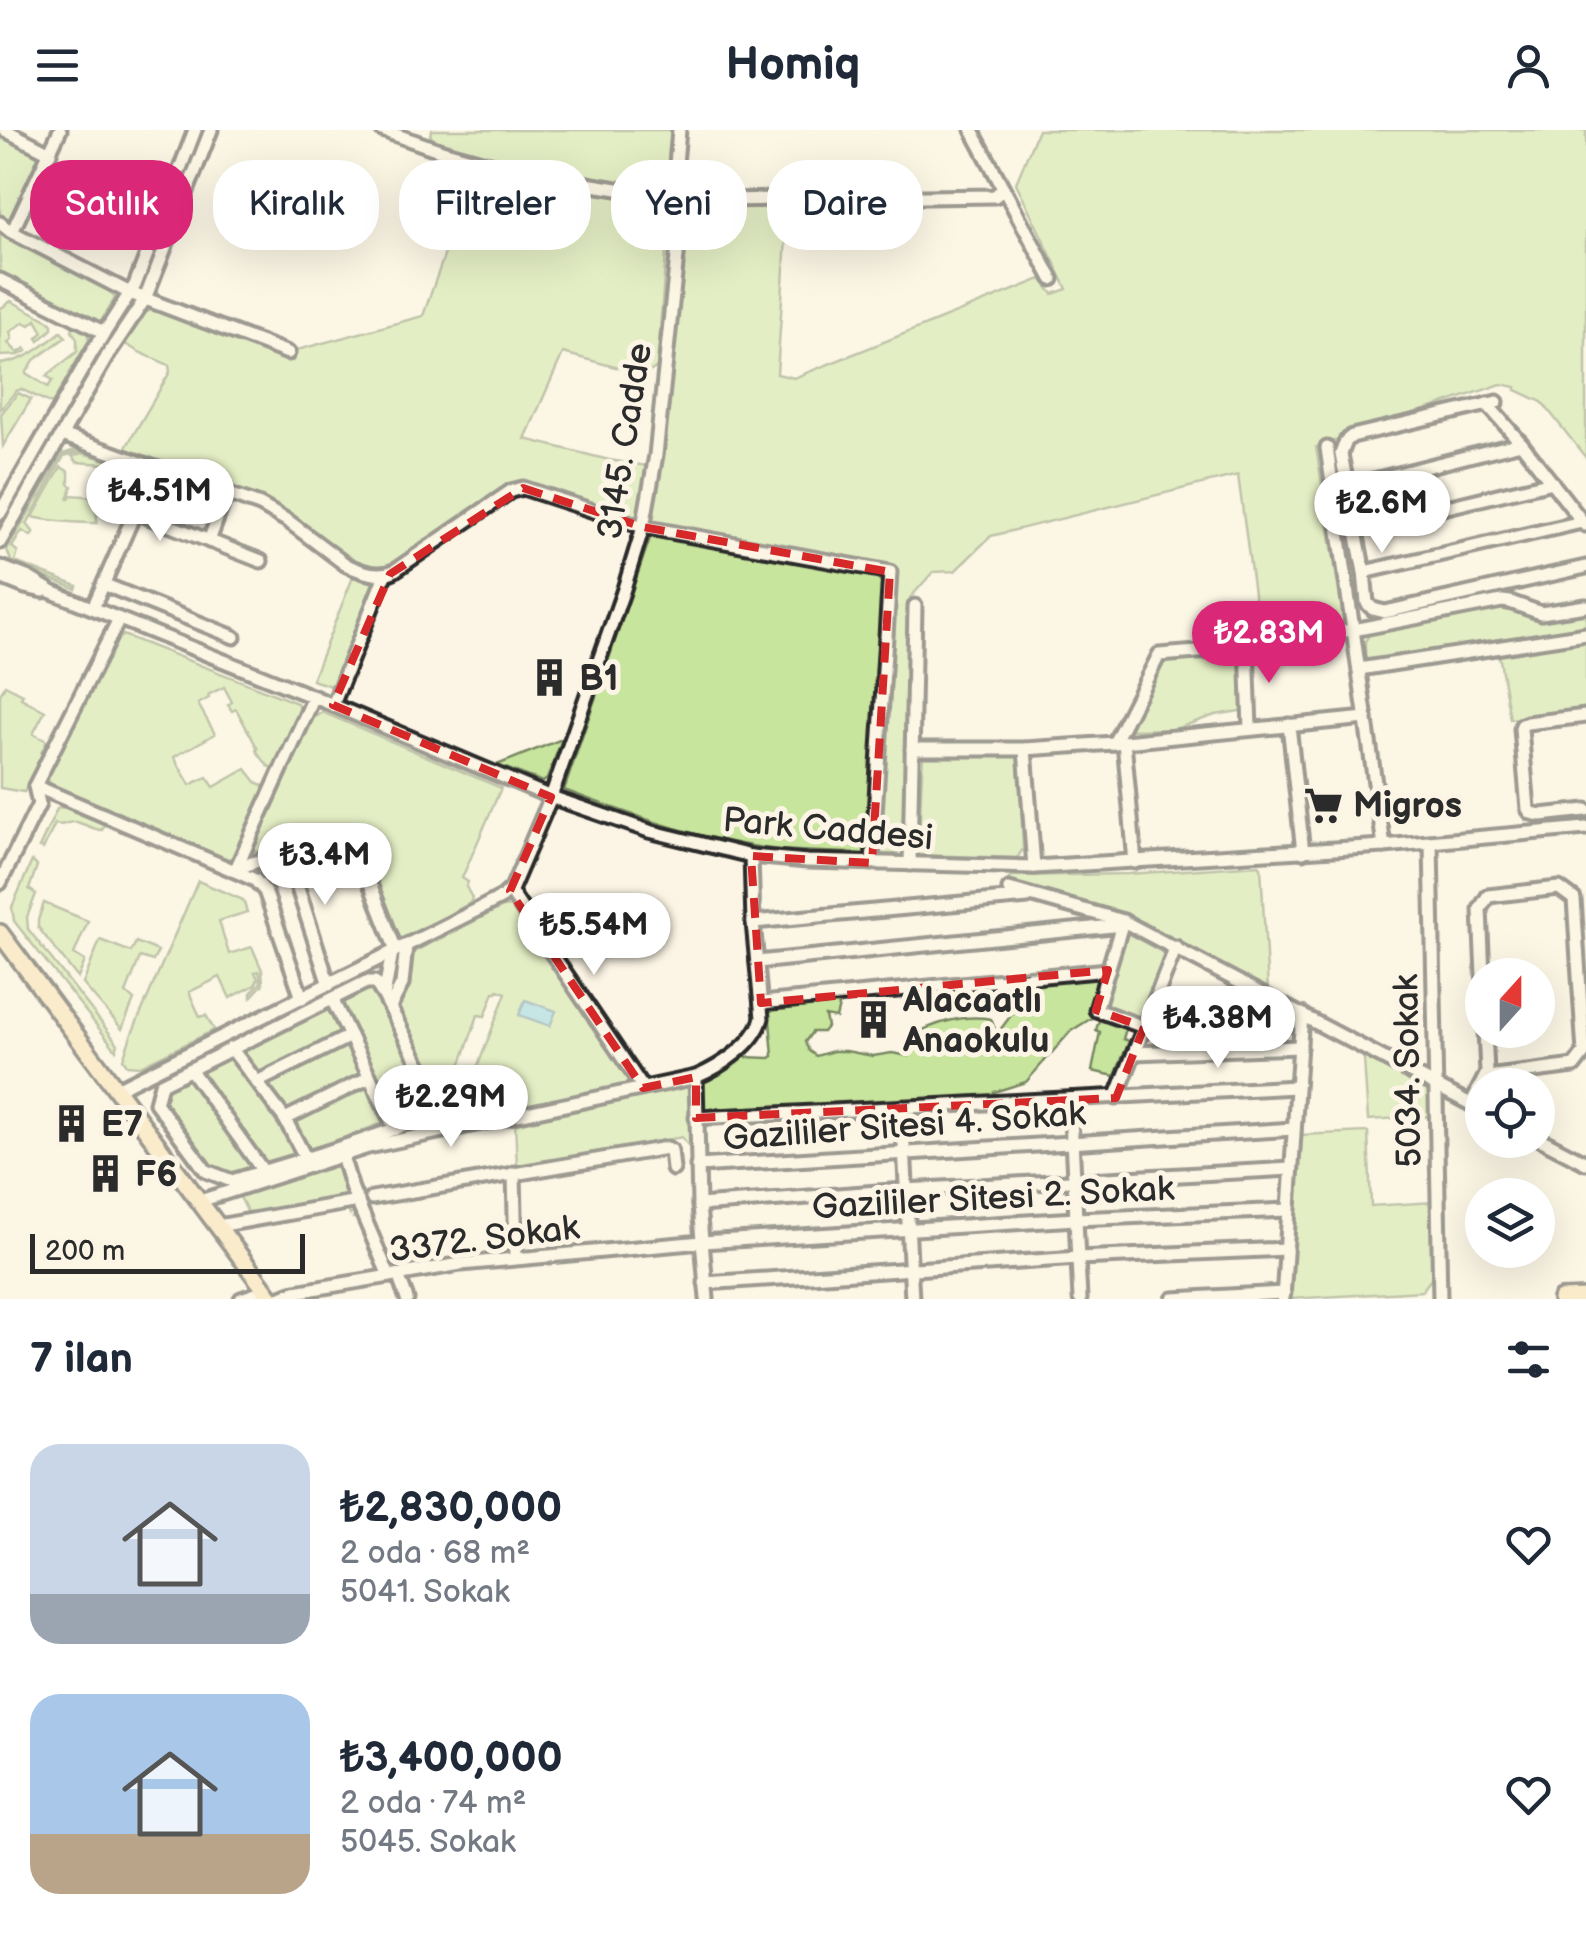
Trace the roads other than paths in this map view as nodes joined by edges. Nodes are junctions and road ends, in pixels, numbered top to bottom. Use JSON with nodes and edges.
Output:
{"nodes":[{"id":1,"x":4,"y":130,"type":"edge"},
{"id":2,"x":60,"y":130,"type":"edge"},
{"id":3,"x":195,"y":130,"type":"edge"},
{"id":4,"x":210,"y":130,"type":"edge"},
{"id":5,"x":382,"y":130,"type":"edge"},
{"id":6,"x":424,"y":130,"type":"edge"},
{"id":7,"x":679,"y":130,"type":"edge"},
{"id":8,"x":972,"y":130,"type":"edge"},
{"id":9,"x":420,"y":144,"type":"junction"},
{"id":10,"x":50,"y":153,"type":"junction"},
{"id":11,"x":679,"y":160,"type":"edge"},
{"id":12,"x":611,"y":187,"type":"edge"},
{"id":13,"x":1003,"y":189,"type":"junction"},
{"id":14,"x":747,"y":200,"type":"edge"},
{"id":15,"x":3,"y":226,"type":"edge"},
{"id":16,"x":674,"y":250,"type":"edge"},
{"id":17,"x":0,"y":280,"type":"edge"},
{"id":18,"x":1052,"y":280,"type":"dead end"},
{"id":19,"x":130,"y":293,"type":"junction"},
{"id":20,"x":144,"y":299,"type":"junction"},
{"id":21,"x":103,"y":332,"type":"junction"},
{"id":22,"x":288,"y":354,"type":"dead end"},
{"id":23,"x":62,"y":435,"type":"junction"},
{"id":24,"x":1521,"y":443,"type":"junction"},
{"id":25,"x":1327,"y":448,"type":"dead end"},
{"id":26,"x":1552,"y":482,"type":"junction"},
{"id":27,"x":1346,"y":487,"type":"junction"},
{"id":28,"x":222,"y":505,"type":"dead end"},
{"id":29,"x":0,"y":512,"type":"edge"},
{"id":30,"x":1584,"y":524,"type":"edge"},
{"id":31,"x":644,"y":527,"type":"junction"},
{"id":32,"x":1355,"y":530,"type":"junction"},
{"id":33,"x":209,"y":541,"type":"junction"},
{"id":34,"x":0,"y":542,"type":"edge"},
{"id":35,"x":261,"y":561,"type":"dead end"},
{"id":36,"x":0,"y":567,"type":"edge"},
{"id":37,"x":1586,"y":567,"type":"edge"},
{"id":38,"x":1364,"y":572,"type":"junction"},
{"id":39,"x":384,"y":574,"type":"junction"},
{"id":40,"x":0,"y":577,"type":"edge"},
{"id":41,"x":103,"y":584,"type":"junction"},
{"id":42,"x":52,"y":592,"type":"junction"},
{"id":43,"x":915,"y":606,"type":"dead end"},
{"id":44,"x":1586,"y":606,"type":"edge"},
{"id":45,"x":93,"y":608,"type":"junction"},
{"id":46,"x":119,"y":619,"type":"junction"},
{"id":47,"x":1353,"y":630,"type":"junction"},
{"id":48,"x":1586,"y":634,"type":"edge"},
{"id":49,"x":234,"y":637,"type":"dead end"},
{"id":50,"x":1246,"y":645,"type":"junction"},
{"id":51,"x":1359,"y":668,"type":"junction"},
{"id":52,"x":314,"y":698,"type":"junction"},
{"id":53,"x":332,"y":705,"type":"junction"},
{"id":54,"x":1586,"y":716,"type":"edge"},
{"id":55,"x":1366,"y":718,"type":"junction"},
{"id":56,"x":1289,"y":726,"type":"junction"},
{"id":57,"x":1250,"y":730,"type":"junction"},
{"id":58,"x":1119,"y":742,"type":"junction"},
{"id":59,"x":912,"y":749,"type":"junction"},
{"id":60,"x":1025,"y":749,"type":"junction"},
{"id":61,"x":35,"y":786,"type":"junction"},
{"id":62,"x":551,"y":798,"type":"junction"},
{"id":63,"x":1586,"y":810,"type":"edge"},
{"id":64,"x":1586,"y":828,"type":"edge"},
{"id":65,"x":1431,"y":843,"type":"junction"},
{"id":66,"x":1384,"y":846,"type":"junction"},
{"id":67,"x":1303,"y":852,"type":"junction"},
{"id":68,"x":750,"y":856,"type":"junction"},
{"id":69,"x":1135,"y":862,"type":"junction"},
{"id":70,"x":872,"y":863,"type":"junction"},
{"id":71,"x":910,"y":864,"type":"junction"},
{"id":72,"x":1034,"y":867,"type":"junction"},
{"id":73,"x":235,"y":871,"type":"junction"},
{"id":74,"x":294,"y":876,"type":"junction"},
{"id":75,"x":0,"y":883,"type":"edge"},
{"id":76,"x":1009,"y":889,"type":"dead end"},
{"id":77,"x":510,"y":891,"type":"junction"},
{"id":78,"x":1034,"y":897,"type":"junction"},
{"id":79,"x":754,"y":922,"type":"junction"},
{"id":80,"x":1123,"y":924,"type":"junction"},
{"id":81,"x":0,"y":933,"type":"edge"},
{"id":82,"x":1176,"y":947,"type":"junction"},
{"id":83,"x":398,"y":950,"type":"junction"},
{"id":84,"x":1481,"y":958,"type":"edge"},
{"id":85,"x":757,"y":962,"type":"junction"},
{"id":86,"x":1108,"y":970,"type":"junction"},
{"id":87,"x":330,"y":992,"type":"junction"},
{"id":88,"x":302,"y":998,"type":"junction"},
{"id":89,"x":387,"y":1001,"type":"junction"},
{"id":90,"x":762,"y":1004,"type":"junction"},
{"id":91,"x":1298,"y":1012,"type":"junction"},
{"id":92,"x":1146,"y":1022,"type":"junction"},
{"id":93,"x":350,"y":1036,"type":"junction"},
{"id":94,"x":1300,"y":1047,"type":"junction"},
{"id":95,"x":231,"y":1048,"type":"junction"},
{"id":96,"x":1134,"y":1054,"type":"junction"},
{"id":97,"x":1555,"y":1068,"type":"edge"},
{"id":98,"x":190,"y":1069,"type":"junction"},
{"id":99,"x":370,"y":1077,"type":"junction"},
{"id":100,"x":696,"y":1077,"type":"junction"},
{"id":101,"x":257,"y":1082,"type":"junction"},
{"id":102,"x":1434,"y":1084,"type":"junction"},
{"id":103,"x":1296,"y":1087,"type":"junction"},
{"id":104,"x":644,"y":1088,"type":"junction"},
{"id":105,"x":117,"y":1089,"type":"junction"},
{"id":106,"x":1116,"y":1098,"type":"junction"},
{"id":107,"x":1070,"y":1099,"type":"junction"},
{"id":108,"x":1465,"y":1099,"type":"edge"},
{"id":109,"x":902,"y":1107,"type":"junction"},
{"id":110,"x":696,"y":1118,"type":"junction"},
{"id":111,"x":285,"y":1119,"type":"junction"},
{"id":112,"x":394,"y":1129,"type":"junction"},
{"id":113,"x":1294,"y":1130,"type":"junction"},
{"id":114,"x":1072,"y":1142,"type":"junction"},
{"id":115,"x":1555,"y":1147,"type":"edge"},
{"id":116,"x":904,"y":1152,"type":"junction"},
{"id":117,"x":342,"y":1156,"type":"junction"},
{"id":118,"x":305,"y":1157,"type":"junction"},
{"id":119,"x":1586,"y":1163,"type":"edge"},
{"id":120,"x":698,"y":1166,"type":"junction"},
{"id":121,"x":673,"y":1169,"type":"dead end"},
{"id":122,"x":1291,"y":1170,"type":"junction"},
{"id":123,"x":263,"y":1171,"type":"junction"},
{"id":124,"x":514,"y":1173,"type":"junction"},
{"id":125,"x":1074,"y":1180,"type":"junction"},
{"id":126,"x":905,"y":1190,"type":"junction"},
{"id":127,"x":372,"y":1198,"type":"dead end"},
{"id":128,"x":200,"y":1201,"type":"junction"},
{"id":129,"x":358,"y":1201,"type":"junction"},
{"id":130,"x":699,"y":1205,"type":"junction"},
{"id":131,"x":1288,"y":1210,"type":"junction"},
{"id":132,"x":1076,"y":1219,"type":"junction"},
{"id":133,"x":218,"y":1226,"type":"junction"},
{"id":134,"x":908,"y":1229,"type":"junction"},
{"id":135,"x":702,"y":1242,"type":"junction"},
{"id":136,"x":1286,"y":1249,"type":"junction"},
{"id":137,"x":516,"y":1258,"type":"junction"},
{"id":138,"x":1078,"y":1258,"type":"junction"},
{"id":139,"x":910,"y":1268,"type":"junction"},
{"id":140,"x":394,"y":1276,"type":"junction"},
{"id":141,"x":705,"y":1283,"type":"junction"},
{"id":142,"x":270,"y":1296,"type":"edge"},
{"id":143,"x":1284,"y":1296,"type":"edge"},
{"id":144,"x":1586,"y":1298,"type":"edge"},
{"id":145,"x":241,"y":1299,"type":"edge"},
{"id":146,"x":407,"y":1299,"type":"edge"},
{"id":147,"x":706,"y":1299,"type":"edge"},
{"id":148,"x":912,"y":1299,"type":"edge"},
{"id":149,"x":1080,"y":1299,"type":"edge"},
{"id":150,"x":1173,"y":1299,"type":"edge"},
{"id":151,"x":1440,"y":1299,"type":"edge"},
{"id":152,"x":1561,"y":1299,"type":"edge"}],
"edges":[{"from":1,"to":10,"type":"street"},
{"from":2,"to":10,"type":"street"},
{"from":3,"to":19,"type":"street"},
{"from":4,"to":20,"type":"street"},
{"from":5,"to":9,"type":"street"},
{"from":6,"to":9,"type":"street"},
{"from":7,"to":11,"type":"street","name":"3145. Cadde"},
{"from":8,"to":13,"type":"street"},
{"from":9,"to":12,"type":"street"},
{"from":10,"to":15,"type":"street"},
{"from":13,"to":14,"type":"street"},
{"from":13,"to":18,"type":"street"},
{"from":15,"to":19,"type":"street"},
{"from":16,"to":31,"type":"street","name":"3145. Cadde"},
{"from":17,"to":21,"type":"street"},
{"from":19,"to":20,"type":"street"},
{"from":19,"to":21,"type":"street"},
{"from":20,"to":22,"type":"street"},
{"from":20,"to":23,"type":"street"},
{"from":21,"to":29,"type":"street"},
{"from":23,"to":34,"type":"street"},
{"from":23,"to":39,"type":"street"},
{"from":24,"to":26,"type":"street"},
{"from":24,"to":27,"type":"street"},
{"from":24,"to":27,"type":"street"},
{"from":25,"to":47,"type":"street"},
{"from":26,"to":30,"type":"street"},
{"from":26,"to":32,"type":"street"},
{"from":27,"to":32,"type":"street"},
{"from":28,"to":33,"type":"street"},
{"from":30,"to":38,"type":"street"},
{"from":31,"to":39,"type":"street"},
{"from":31,"to":62,"type":"street","name":"3145. Cadde"},
{"from":31,"to":70,"type":"street"},
{"from":32,"to":38,"type":"street"},
{"from":33,"to":35,"type":"street"},
{"from":33,"to":41,"type":"street"},
{"from":36,"to":42,"type":"street","name":"Park Caddesi"},
{"from":37,"to":38,"type":"street"},
{"from":39,"to":53,"type":"street"},
{"from":40,"to":42,"type":"street","name":"Park Caddesi"},
{"from":41,"to":45,"type":"street"},
{"from":41,"to":49,"type":"street"},
{"from":42,"to":45,"type":"street","name":"Park Caddesi"},
{"from":43,"to":59,"type":"street"},
{"from":44,"to":47,"type":"street"},
{"from":45,"to":46,"type":"street","name":"Park Caddesi"},
{"from":46,"to":52,"type":"street","name":"Park Caddesi"},
{"from":46,"to":61,"type":"street"},
{"from":47,"to":50,"type":"street"},
{"from":47,"to":51,"type":"street"},
{"from":48,"to":51,"type":"street"},
{"from":50,"to":57,"type":"street"},
{"from":50,"to":58,"type":"street"},
{"from":51,"to":55,"type":"street"},
{"from":52,"to":53,"type":"street","name":"Park Caddesi"},
{"from":52,"to":73,"type":"street"},
{"from":53,"to":62,"type":"street","name":"Park Caddesi"},
{"from":54,"to":63,"type":"street"},
{"from":55,"to":56,"type":"street"},
{"from":55,"to":66,"type":"street"},
{"from":56,"to":57,"type":"street"},
{"from":56,"to":67,"type":"street"},
{"from":57,"to":58,"type":"street"},
{"from":58,"to":60,"type":"street"},
{"from":58,"to":69,"type":"street"},
{"from":59,"to":60,"type":"street"},
{"from":59,"to":71,"type":"street"},
{"from":60,"to":72,"type":"street"},
{"from":61,"to":73,"type":"street"},
{"from":61,"to":75,"type":"street"},
{"from":62,"to":68,"type":"street","name":"Park Caddesi"},
{"from":62,"to":77,"type":"street","name":"3145. Cadde"},
{"from":64,"to":65,"type":"street","name":"Park Caddesi"},
{"from":65,"to":66,"type":"street","name":"Park Caddesi"},
{"from":65,"to":102,"type":"street","name":"5034. Sokak"},
{"from":66,"to":67,"type":"street","name":"Park Caddesi"},
{"from":67,"to":69,"type":"street","name":"Park Caddesi"},
{"from":68,"to":70,"type":"street","name":"Park Caddesi"},
{"from":68,"to":79,"type":"street"},
{"from":69,"to":72,"type":"street","name":"Park Caddesi"},
{"from":70,"to":71,"type":"street","name":"Park Caddesi"},
{"from":71,"to":72,"type":"street","name":"Park Caddesi"},
{"from":73,"to":74,"type":"street"},
{"from":73,"to":88,"type":"street"},
{"from":74,"to":83,"type":"street"},
{"from":74,"to":87,"type":"street"},
{"from":76,"to":78,"type":"street"},
{"from":77,"to":83,"type":"street"},
{"from":77,"to":104,"type":"street"},
{"from":78,"to":79,"type":"street"},
{"from":78,"to":80,"type":"street"},
{"from":79,"to":85,"type":"street"},
{"from":80,"to":82,"type":"street"},
{"from":80,"to":85,"type":"street"},
{"from":80,"to":86,"type":"street"},
{"from":81,"to":105,"type":"main road"},
{"from":82,"to":91,"type":"street"},
{"from":82,"to":92,"type":"street"},
{"from":83,"to":87,"type":"street"},
{"from":83,"to":89,"type":"street"},
{"from":84,"to":97,"type":"street"},
{"from":85,"to":90,"type":"street"},
{"from":86,"to":90,"type":"street"},
{"from":86,"to":92,"type":"street"},
{"from":87,"to":88,"type":"street"},
{"from":87,"to":89,"type":"street"},
{"from":87,"to":93,"type":"street"},
{"from":87,"to":95,"type":"street"},
{"from":88,"to":105,"type":"street"},
{"from":89,"to":112,"type":"street"},
{"from":90,"to":100,"type":"street"},
{"from":91,"to":92,"type":"street"},
{"from":91,"to":94,"type":"street"},
{"from":91,"to":102,"type":"street"},
{"from":92,"to":96,"type":"street"},
{"from":93,"to":99,"type":"street"},
{"from":93,"to":101,"type":"street"},
{"from":94,"to":96,"type":"street"},
{"from":94,"to":103,"type":"street"},
{"from":95,"to":98,"type":"street"},
{"from":95,"to":101,"type":"street"},
{"from":96,"to":106,"type":"street"},
{"from":98,"to":123,"type":"street"},
{"from":98,"to":123,"type":"street"},
{"from":99,"to":111,"type":"street"},
{"from":99,"to":112,"type":"street"},
{"from":100,"to":104,"type":"street"},
{"from":100,"to":110,"type":"street"},
{"from":101,"to":111,"type":"street"},
{"from":102,"to":108,"type":"street"},
{"from":102,"to":151,"type":"street","name":"5034. Sokak"},
{"from":103,"to":106,"type":"street"},
{"from":103,"to":113,"type":"street"},
{"from":104,"to":117,"type":"street"},
{"from":105,"to":128,"type":"main road"},
{"from":106,"to":107,"type":"street"},
{"from":107,"to":109,"type":"street"},
{"from":107,"to":114,"type":"street"},
{"from":109,"to":110,"type":"street"},
{"from":109,"to":116,"type":"street"},
{"from":110,"to":120,"type":"street"},
{"from":111,"to":118,"type":"street"},
{"from":112,"to":118,"type":"street"},
{"from":113,"to":114,"type":"street","name":"Gazililer Sitesi 4. Sokak"},
{"from":113,"to":122,"type":"street"},
{"from":114,"to":116,"type":"street","name":"Gazililer Sitesi 4. Sokak"},
{"from":114,"to":125,"type":"street"},
{"from":115,"to":119,"type":"street"},
{"from":116,"to":120,"type":"street","name":"Gazililer Sitesi 4. Sokak"},
{"from":116,"to":126,"type":"street"},
{"from":117,"to":128,"type":"street"},
{"from":117,"to":129,"type":"street"},
{"from":118,"to":123,"type":"street"},
{"from":120,"to":130,"type":"street"},
{"from":121,"to":124,"type":"street"},
{"from":122,"to":125,"type":"street"},
{"from":122,"to":131,"type":"street"},
{"from":124,"to":127,"type":"street"},
{"from":124,"to":137,"type":"street"},
{"from":125,"to":126,"type":"street"},
{"from":125,"to":132,"type":"street"},
{"from":126,"to":130,"type":"street"},
{"from":126,"to":134,"type":"street"},
{"from":128,"to":133,"type":"main road"},
{"from":129,"to":133,"type":"street"},
{"from":129,"to":140,"type":"street"},
{"from":130,"to":135,"type":"street"},
{"from":131,"to":132,"type":"street","name":"Gazililer Sitesi 2. Sokak"},
{"from":131,"to":136,"type":"street"},
{"from":132,"to":134,"type":"street","name":"Gazililer Sitesi 2. Sokak"},
{"from":132,"to":138,"type":"street"},
{"from":133,"to":142,"type":"main road"},
{"from":134,"to":135,"type":"street","name":"Gazililer Sitesi 2. Sokak"},
{"from":134,"to":139,"type":"street"},
{"from":135,"to":137,"type":"street","name":"3372. Sokak"},
{"from":135,"to":141,"type":"street"},
{"from":136,"to":138,"type":"street"},
{"from":136,"to":143,"type":"street"},
{"from":137,"to":140,"type":"street","name":"3372. Sokak"},
{"from":138,"to":139,"type":"street"},
{"from":138,"to":149,"type":"street"},
{"from":139,"to":141,"type":"street"},
{"from":139,"to":148,"type":"street"},
{"from":140,"to":142,"type":"street","name":"3372. Sokak"},
{"from":140,"to":146,"type":"street"},
{"from":141,"to":147,"type":"street"},
{"from":142,"to":145,"type":"street","name":"3372. Sokak"},
{"from":143,"to":150,"type":"street"},
{"from":144,"to":152,"type":"main road"}]}
